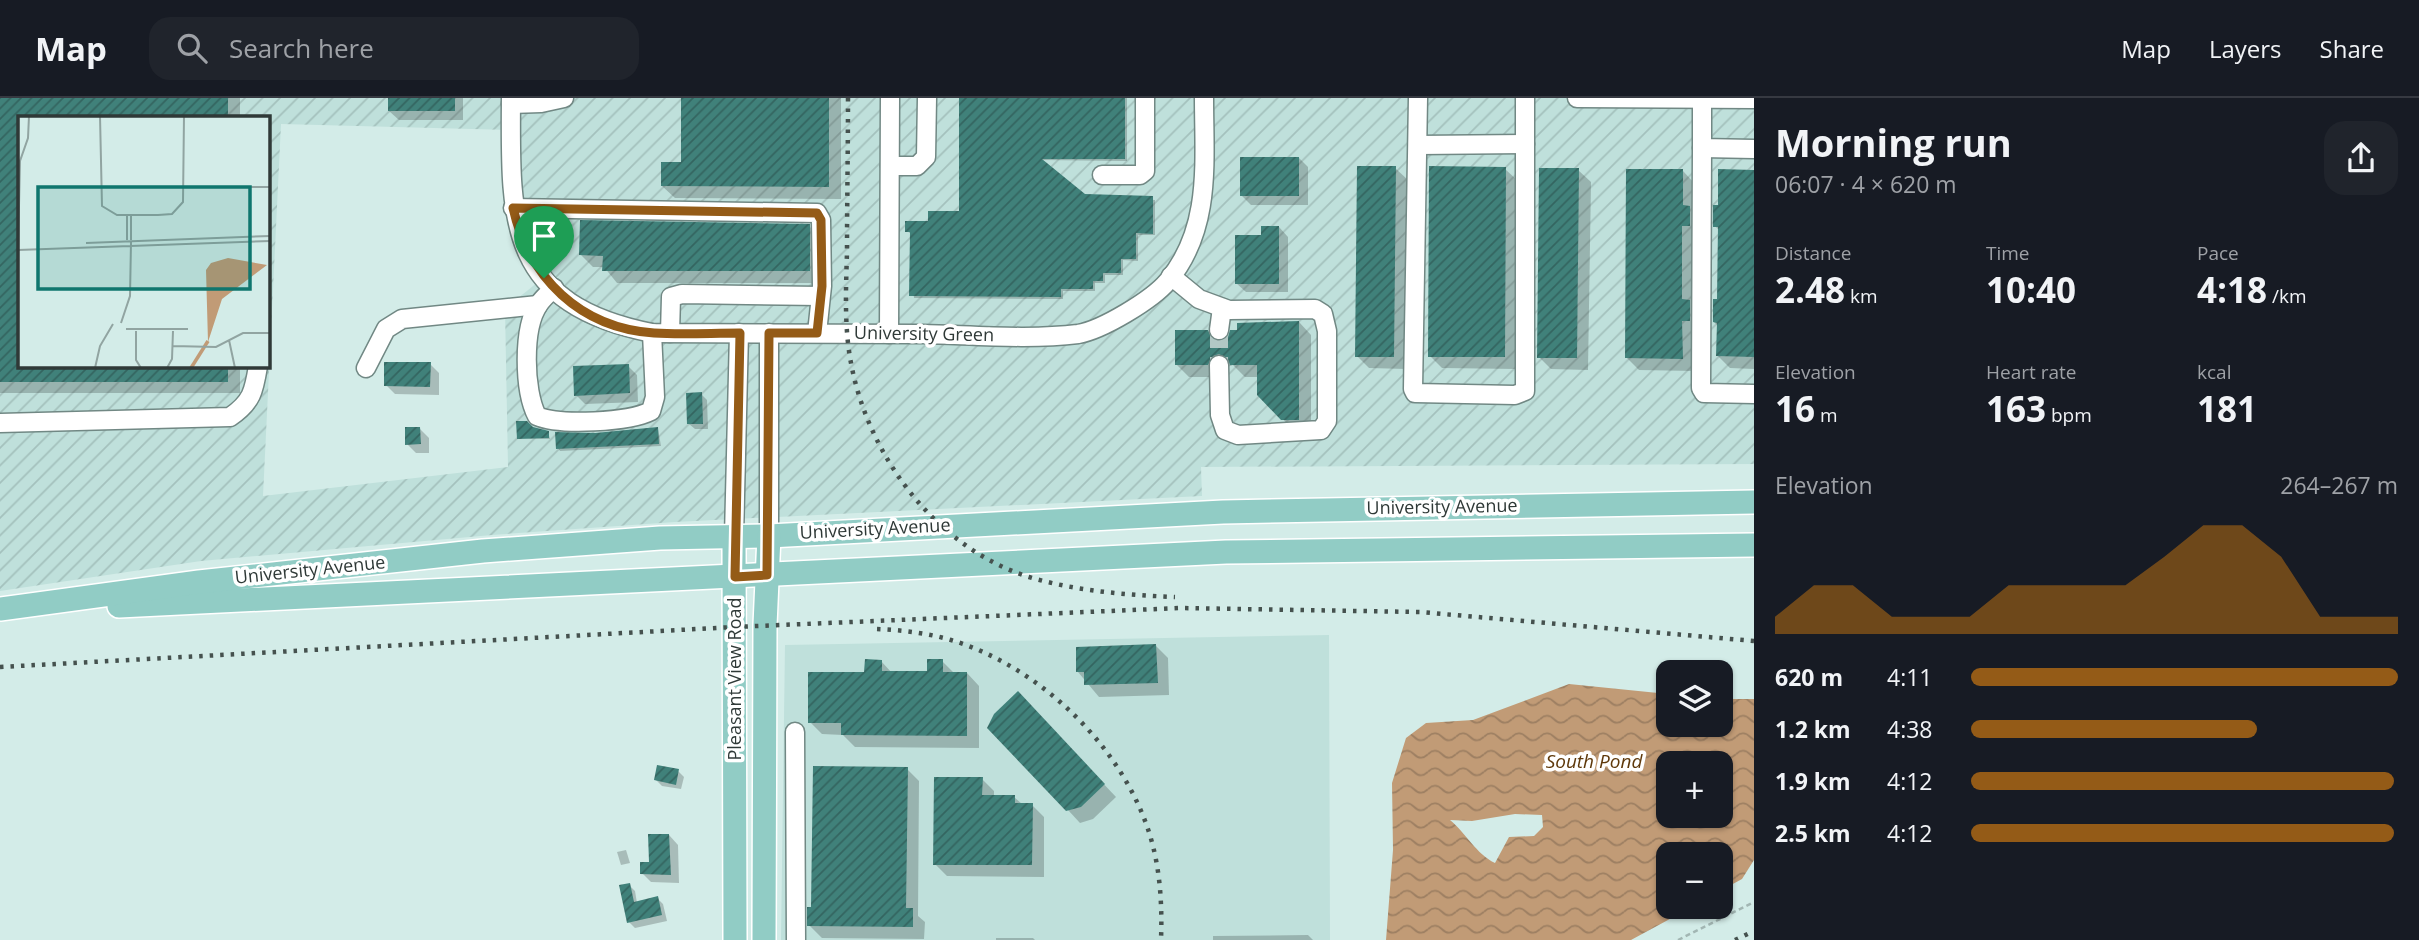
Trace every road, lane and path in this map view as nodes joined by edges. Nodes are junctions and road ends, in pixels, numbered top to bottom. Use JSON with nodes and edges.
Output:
{"nodes":[{"id":1,"x":564,"y":98,"type":"edge"},
{"id":2,"x":890,"y":98,"type":"edge"},
{"id":3,"x":927,"y":98,"type":"edge"},
{"id":4,"x":1145,"y":98,"type":"edge"},
{"id":5,"x":1204,"y":98,"type":"edge"},
{"id":6,"x":1418,"y":98,"type":"edge"},
{"id":7,"x":1525,"y":98,"type":"edge"},
{"id":8,"x":1577,"y":98,"type":"edge"},
{"id":9,"x":1647,"y":98,"type":"edge"},
{"id":10,"x":1702,"y":99,"type":"edge"},
{"id":11,"x":1754,"y":99,"type":"edge"},
{"id":12,"x":511,"y":101,"type":"edge"},
{"id":13,"x":1525,"y":144,"type":"junction"},
{"id":14,"x":1418,"y":145,"type":"junction"},
{"id":15,"x":1702,"y":148,"type":"junction"},
{"id":16,"x":1754,"y":149,"type":"edge"},
{"id":17,"x":890,"y":166,"type":"junction"},
{"id":18,"x":1102,"y":175,"type":"dead end"},
{"id":19,"x":513,"y":208,"type":"junction"},
{"id":20,"x":1168,"y":280,"type":"junction"},
{"id":21,"x":554,"y":288,"type":"junction"},
{"id":22,"x":820,"y":296,"type":"junction"},
{"id":23,"x":538,"y":305,"type":"junction"},
{"id":24,"x":1222,"y":308,"type":"junction"},
{"id":25,"x":1219,"y":330,"type":"tunnel mouth"},
{"id":26,"x":661,"y":333,"type":"junction"},
{"id":27,"x":740,"y":333,"type":"junction"},
{"id":28,"x":769,"y":333,"type":"junction"},
{"id":29,"x":817,"y":333,"type":"junction"},
{"id":30,"x":889,"y":334,"type":"junction"},
{"id":31,"x":1219,"y":365,"type":"tunnel mouth"},
{"id":32,"x":258,"y":368,"type":"edge"},
{"id":33,"x":366,"y":368,"type":"dead end"},
{"id":34,"x":1754,"y":394,"type":"edge"},
{"id":35,"x":0,"y":423,"type":"edge"},
{"id":36,"x":1754,"y":502,"type":"edge"},
{"id":37,"x":734,"y":536,"type":"junction"},
{"id":38,"x":769,"y":536,"type":"junction"},
{"id":39,"x":1754,"y":545,"type":"edge"},
{"id":40,"x":767,"y":575,"type":"junction"},
{"id":41,"x":735,"y":577,"type":"junction"},
{"id":42,"x":0,"y":609,"type":"edge"},
{"id":43,"x":795,"y":732,"type":"dead end"},
{"id":44,"x":1754,"y":901,"type":"edge"},
{"id":45,"x":735,"y":940,"type":"edge"},
{"id":46,"x":764,"y":940,"type":"edge"},
{"id":47,"x":796,"y":940,"type":"edge"},
{"id":48,"x":1678,"y":940,"type":"edge"}],
"edges":[{"from":1,"to":12,"type":"street"},
{"from":2,"to":17,"type":"street"},
{"from":3,"to":17,"type":"street"},
{"from":4,"to":18,"type":"street"},
{"from":5,"to":20,"type":"street"},
{"from":6,"to":14,"type":"street"},
{"from":7,"to":13,"type":"street"},
{"from":8,"to":9,"type":"street"},
{"from":9,"to":10,"type":"street"},
{"from":10,"to":11,"type":"street"},
{"from":10,"to":15,"type":"street"},
{"from":12,"to":19,"type":"street"},
{"from":13,"to":14,"type":"street"},
{"from":13,"to":14,"type":"street"},
{"from":15,"to":16,"type":"street"},
{"from":15,"to":34,"type":"street"},
{"from":17,"to":30,"type":"street"},
{"from":19,"to":21,"type":"street"},
{"from":19,"to":22,"type":"street"},
{"from":20,"to":24,"type":"street"},
{"from":20,"to":30,"type":"street","name":"University Green"},
{"from":21,"to":23,"type":"street"},
{"from":21,"to":26,"type":"street","name":"University Green"},
{"from":22,"to":26,"type":"street"},
{"from":22,"to":29,"type":"street"},
{"from":23,"to":26,"type":"street"},
{"from":23,"to":33,"type":"street"},
{"from":24,"to":25,"type":"street"},
{"from":24,"to":31,"type":"street"},
{"from":26,"to":27,"type":"street","name":"University Green"},
{"from":27,"to":28,"type":"street","name":"University Green"},
{"from":27,"to":37,"type":"street","name":"Pleasant View Road"},
{"from":28,"to":29,"type":"street","name":"University Green"},
{"from":28,"to":38,"type":"street","name":"Pleasant View Road"},
{"from":29,"to":30,"type":"street","name":"University Green"},
{"from":32,"to":35,"type":"street"},
{"from":36,"to":38,"type":"main road","name":"University Avenue"},
{"from":37,"to":38,"type":"main road","name":"University Avenue"},
{"from":37,"to":41,"type":"main road","name":"Pleasant View Road"},
{"from":37,"to":42,"type":"main road","name":"University Avenue"},
{"from":38,"to":40,"type":"main road","name":"Pleasant View Road"},
{"from":39,"to":40,"type":"main road","name":"University Avenue"},
{"from":40,"to":41,"type":"main road","name":"University Avenue"},
{"from":40,"to":46,"type":"main road","name":"Pleasant View Road"},
{"from":41,"to":42,"type":"main road","name":"University Avenue"},
{"from":41,"to":45,"type":"main road","name":"Pleasant View Road"},
{"from":43,"to":47,"type":"street"},
{"from":44,"to":48,"type":"path"}]}
